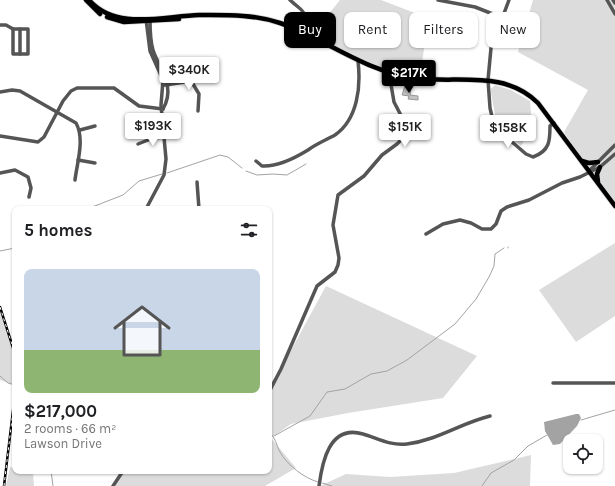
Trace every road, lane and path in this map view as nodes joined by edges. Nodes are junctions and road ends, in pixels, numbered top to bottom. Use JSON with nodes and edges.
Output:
{"nodes":[{"id":1,"x":86,"y":0,"type":"edge"},
{"id":2,"x":89,"y":0,"type":"edge"},
{"id":3,"x":290,"y":0,"type":"edge"},
{"id":4,"x":438,"y":0,"type":"edge"},
{"id":5,"x":509,"y":0,"type":"edge"},
{"id":6,"x":607,"y":0,"type":"edge"},
{"id":7,"x":613,"y":0,"type":"edge"},
{"id":8,"x":446,"y":1,"type":"edge"},
{"id":9,"x":615,"y":3,"type":"edge"},
{"id":10,"x":304,"y":12,"type":"edge"},
{"id":11,"x":488,"y":12,"type":"edge"},
{"id":12,"x":505,"y":12,"type":"edge"},
{"id":13,"x":615,"y":14,"type":"edge"},
{"id":14,"x":148,"y":20,"type":"junction"},
{"id":15,"x":0,"y":25,"type":"edge"},
{"id":16,"x":284,"y":25,"type":"edge"},
{"id":17,"x":13,"y":29,"type":"junction"},
{"id":18,"x":20,"y":29,"type":"junction"},
{"id":19,"x":332,"y":48,"type":"edge"},
{"id":20,"x":491,"y":48,"type":"edge"},
{"id":21,"x":20,"y":54,"type":"junction"},
{"id":22,"x":358,"y":61,"type":"junction"},
{"id":23,"x":389,"y":73,"type":"junction"},
{"id":24,"x":488,"y":80,"type":"junction"},
{"id":25,"x":166,"y":85,"type":"junction"},
{"id":26,"x":0,"y":92,"type":"edge"},
{"id":27,"x":163,"y":110,"type":"junction"},
{"id":28,"x":58,"y":111,"type":"junction"},
{"id":29,"x":198,"y":111,"type":"dead end"},
{"id":30,"x":554,"y":123,"type":"junction"},
{"id":31,"x":95,"y":126,"type":"dead end"},
{"id":32,"x":80,"y":130,"type":"junction"},
{"id":33,"x":0,"y":136,"type":"edge"},
{"id":34,"x":165,"y":137,"type":"junction"},
{"id":35,"x":138,"y":144,"type":"dead end"},
{"id":36,"x":615,"y":145,"type":"edge"},
{"id":37,"x":615,"y":154,"type":"edge"},
{"id":38,"x":78,"y":160,"type":"junction"},
{"id":39,"x":256,"y":161,"type":"dead end"},
{"id":40,"x":582,"y":161,"type":"junction"},
{"id":41,"x":95,"y":163,"type":"dead end"},
{"id":42,"x":599,"y":164,"type":"junction"},
{"id":43,"x":589,"y":171,"type":"junction"},
{"id":44,"x":0,"y":173,"type":"edge"},
{"id":45,"x":75,"y":180,"type":"dead end"},
{"id":46,"x":197,"y":182,"type":"dead end"},
{"id":47,"x":598,"y":184,"type":"junction"},
{"id":48,"x":29,"y":197,"type":"dead end"},
{"id":49,"x":148,"y":206,"type":"edge"},
{"id":50,"x":199,"y":206,"type":"edge"},
{"id":51,"x":615,"y":206,"type":"edge"},
{"id":52,"x":426,"y":234,"type":"dead end"},
{"id":53,"x":553,"y":383,"type":"dead end"},
{"id":54,"x":615,"y":383,"type":"edge"},
{"id":55,"x":272,"y":386,"type":"edge"},
{"id":56,"x":490,"y":416,"type":"dead end"},
{"id":57,"x":121,"y":474,"type":"edge"},
{"id":58,"x":113,"y":486,"type":"edge"},
{"id":59,"x":319,"y":486,"type":"edge"}],
"edges":[{"from":1,"to":14,"type":"main road"},
{"from":2,"to":14,"type":"main road"},
{"from":3,"to":10,"type":"street"},
{"from":4,"to":8,"type":"street"},
{"from":5,"to":12,"type":"street"},
{"from":6,"to":13,"type":"street"},
{"from":7,"to":9,"type":"street"},
{"from":8,"to":11,"type":"street"},
{"from":14,"to":16,"type":"main road"},
{"from":14,"to":25,"type":"street"},
{"from":15,"to":17,"type":"street"},
{"from":17,"to":18,"type":"street"},
{"from":17,"to":21,"type":"street"},
{"from":18,"to":21,"type":"street"},
{"from":18,"to":21,"type":"street"},
{"from":19,"to":22,"type":"main road"},
{"from":20,"to":24,"type":"street"},
{"from":22,"to":23,"type":"main road"},
{"from":22,"to":39,"type":"street"},
{"from":23,"to":24,"type":"main road"},
{"from":23,"to":55,"type":"street"},
{"from":24,"to":30,"type":"main road"},
{"from":24,"to":30,"type":"street"},
{"from":25,"to":27,"type":"street"},
{"from":25,"to":29,"type":"street"},
{"from":26,"to":28,"type":"street"},
{"from":27,"to":28,"type":"street"},
{"from":27,"to":34,"type":"street"},
{"from":28,"to":32,"type":"street"},
{"from":28,"to":33,"type":"street"},
{"from":30,"to":40,"type":"main road"},
{"from":31,"to":32,"type":"street"},
{"from":32,"to":38,"type":"street"},
{"from":34,"to":35,"type":"street"},
{"from":34,"to":49,"type":"street"},
{"from":36,"to":42,"type":"street"},
{"from":37,"to":42,"type":"street"},
{"from":38,"to":41,"type":"street"},
{"from":38,"to":45,"type":"street"},
{"from":40,"to":42,"type":"main road"},
{"from":40,"to":43,"type":"main road"},
{"from":42,"to":43,"type":"street"},
{"from":42,"to":47,"type":"main road"},
{"from":43,"to":47,"type":"main road"},
{"from":43,"to":52,"type":"street"},
{"from":44,"to":48,"type":"street"},
{"from":46,"to":50,"type":"street"},
{"from":47,"to":51,"type":"main road"},
{"from":53,"to":54,"type":"street"},
{"from":56,"to":59,"type":"street"},
{"from":57,"to":58,"type":"street"}]}
